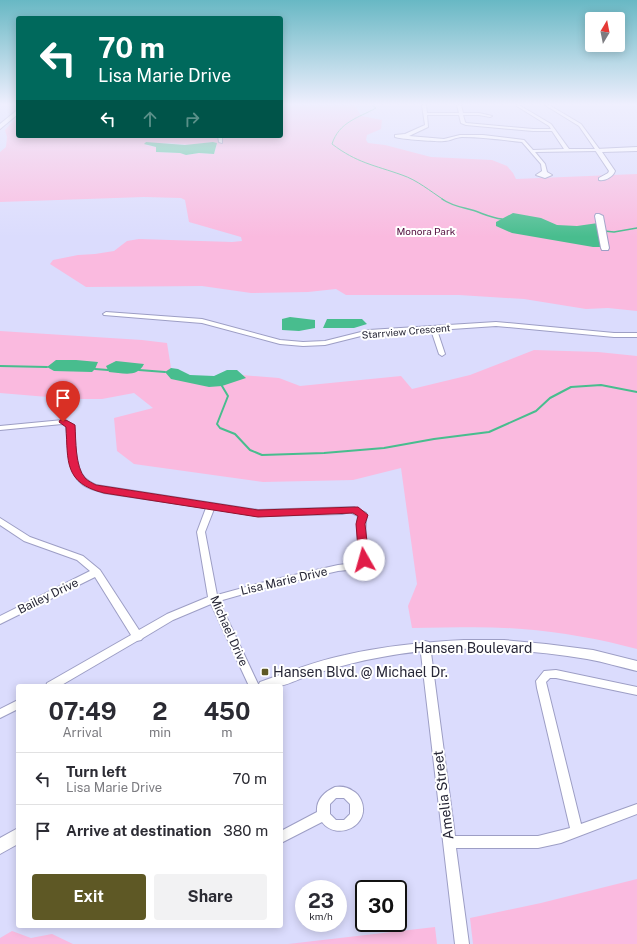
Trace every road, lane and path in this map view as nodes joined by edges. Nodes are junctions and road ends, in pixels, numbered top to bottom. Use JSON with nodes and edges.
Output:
{"nodes":[{"id":1,"x":635,"y":149,"type":"edge"},
{"id":2,"x":568,"y":150,"type":"joint"},
{"id":3,"x":598,"y":150,"type":"junction"},
{"id":4,"x":533,"y":151,"type":"joint"},
{"id":5,"x":545,"y":172,"type":"dead end"},
{"id":6,"x":601,"y":179,"type":"dead end"},
{"id":7,"x":599,"y":216,"type":"dead end"},
{"id":8,"x":605,"y":248,"type":"dead end"},
{"id":9,"x":106,"y":314,"type":"dead end"},
{"id":10,"x":433,"y":328,"type":"junction"},
{"id":11,"x":637,"y":335,"type":"edge"},
{"id":12,"x":442,"y":354,"type":"dead end"},
{"id":13,"x":0,"y":428,"type":"edge"},
{"id":14,"x":211,"y":506,"type":"junction"},
{"id":15,"x":0,"y":522,"type":"edge"},
{"id":16,"x":96,"y":572,"type":"junction"},
{"id":17,"x":213,"y":599,"type":"junction"},
{"id":18,"x":0,"y":620,"type":"edge"},
{"id":19,"x":138,"y":637,"type":"junction"},
{"id":20,"x":426,"y":645,"type":"junction"},
{"id":21,"x":637,"y":666,"type":"edge"},
{"id":22,"x":55,"y":684,"type":"edge"},
{"id":23,"x":253,"y":684,"type":"edge"},
{"id":24,"x":270,"y":684,"type":"edge"},
{"id":25,"x":637,"y":691,"type":"edge"},
{"id":26,"x":16,"y":705,"type":"edge"},
{"id":27,"x":0,"y":714,"type":"edge"},
{"id":28,"x":637,"y":808,"type":"edge"},
{"id":29,"x":324,"y":815,"type":"dead end"},
{"id":30,"x":577,"y":831,"type":"junction"},
{"id":31,"x":16,"y":836,"type":"edge"},
{"id":32,"x":283,"y":836,"type":"edge"},
{"id":33,"x":449,"y":842,"type":"junction"},
{"id":34,"x":0,"y":847,"type":"edge"},
{"id":35,"x":462,"y":944,"type":"edge"}],
"edges":[{"from":1,"to":3,"type":"street"},
{"from":2,"to":3,"type":"street"},
{"from":2,"to":4,"type":"street"},
{"from":3,"to":6,"type":"street"},
{"from":4,"to":5,"type":"street"},
{"from":7,"to":8,"type":"highway"},
{"from":9,"to":10,"type":"street","name":"Starrview Crescent"},
{"from":10,"to":11,"type":"street","name":"Starrview Crescent"},
{"from":10,"to":12,"type":"street"},
{"from":13,"to":14,"type":"street","name":"Lisa Marie Drive"},
{"from":14,"to":17,"type":"street","name":"Michael Drive"},
{"from":14,"to":17,"type":"street","name":"Lisa Marie Drive"},
{"from":15,"to":16,"type":"street"},
{"from":16,"to":18,"type":"street","name":"Bailey Drive"},
{"from":16,"to":19,"type":"street"},
{"from":17,"to":19,"type":"street","name":"Lisa Marie Drive"},
{"from":17,"to":23,"type":"street","name":"Michael Drive"},
{"from":19,"to":22,"type":"street","name":"Lisa Marie Drive"},
{"from":20,"to":21,"type":"street","name":"Hansen Boulevard"},
{"from":20,"to":24,"type":"street","name":"Hansen Boulevard"},
{"from":20,"to":33,"type":"street","name":"Amelia Street"},
{"from":25,"to":30,"type":"street"},
{"from":26,"to":27,"type":"street"},
{"from":28,"to":30,"type":"street"},
{"from":29,"to":32,"type":"street"},
{"from":30,"to":33,"type":"street"},
{"from":31,"to":34,"type":"street"},
{"from":33,"to":35,"type":"street","name":"Amelia Street"}]}
